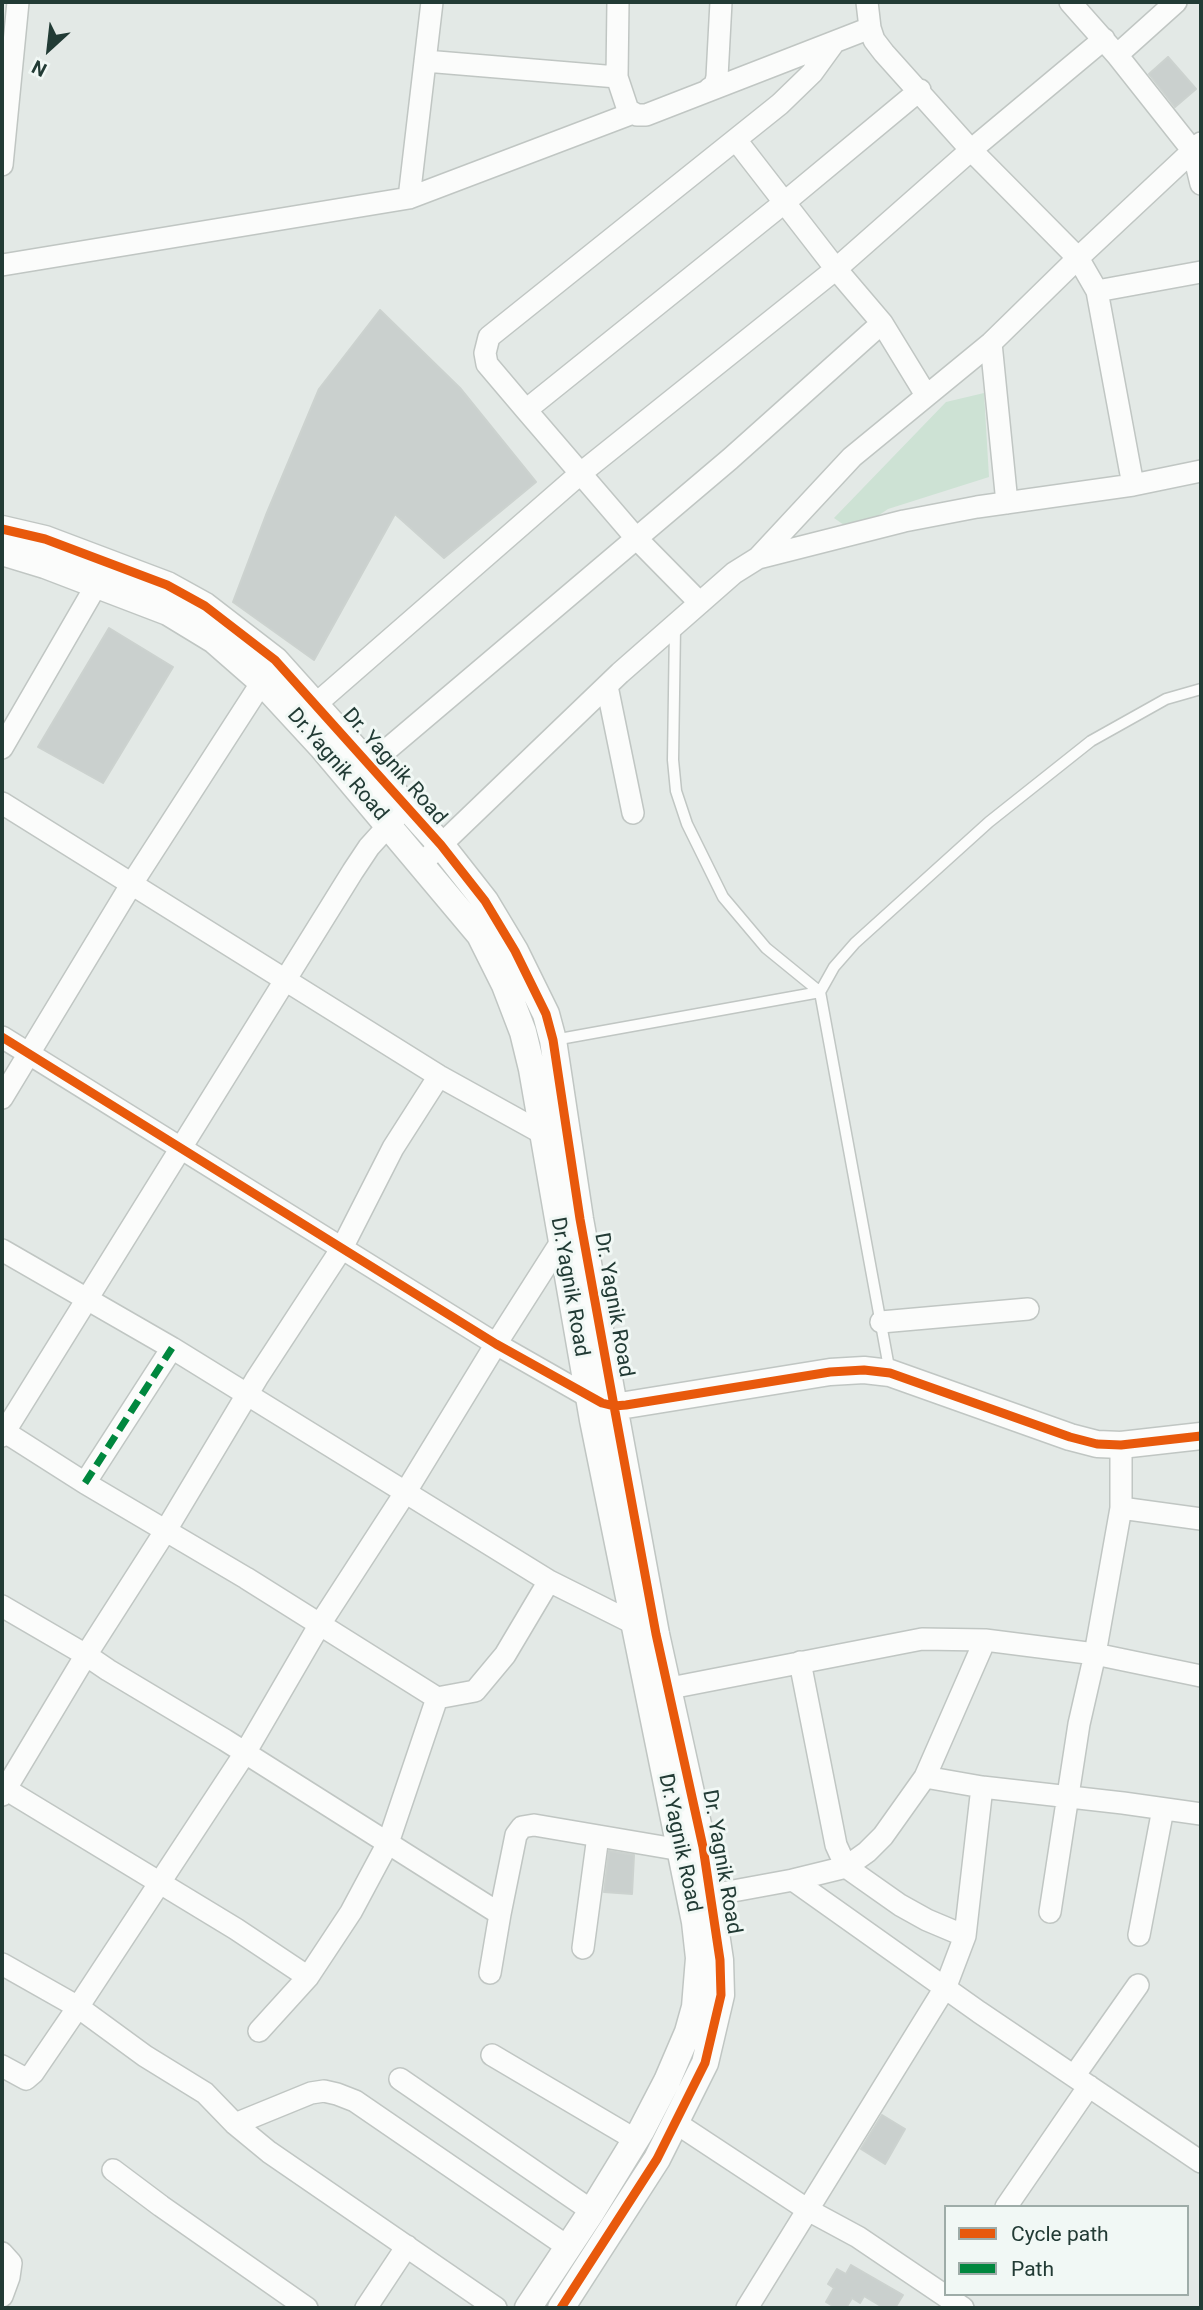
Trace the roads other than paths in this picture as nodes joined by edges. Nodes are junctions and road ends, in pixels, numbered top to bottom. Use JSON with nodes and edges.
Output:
{"nodes":[{"id":1,"x":18,"y":2,"type":"edge"},
{"id":2,"x":432,"y":2,"type":"edge"},
{"id":3,"x":618,"y":2,"type":"edge"},
{"id":4,"x":721,"y":2,"type":"edge"},
{"id":5,"x":867,"y":2,"type":"edge"},
{"id":6,"x":1070,"y":2,"type":"edge"},
{"id":7,"x":1176,"y":2,"type":"edge"},
{"id":8,"x":870,"y":28,"type":"junction"},
{"id":9,"x":833,"y":44,"type":"junction"},
{"id":10,"x":1111,"y":47,"type":"junction"},
{"id":11,"x":425,"y":61,"type":"junction"},
{"id":12,"x":617,"y":77,"type":"junction"},
{"id":13,"x":709,"y":89,"type":"junction"},
{"id":14,"x":920,"y":90,"type":"junction"},
{"id":15,"x":633,"y":113,"type":"junction"},
{"id":16,"x":736,"y":140,"type":"junction"},
{"id":17,"x":1197,"y":147,"type":"edge"},
{"id":18,"x":971,"y":150,"type":"junction"},
{"id":19,"x":2,"y":165,"type":"edge"},
{"id":20,"x":1201,"y":184,"type":"edge"},
{"id":21,"x":409,"y":198,"type":"junction"},
{"id":22,"x":785,"y":202,"type":"junction"},
{"id":23,"x":1078,"y":258,"type":"junction"},
{"id":24,"x":2,"y":265,"type":"edge"},
{"id":25,"x":836,"y":269,"type":"junction"},
{"id":26,"x":1201,"y":272,"type":"edge"},
{"id":27,"x":1097,"y":291,"type":"junction"},
{"id":28,"x":881,"y":323,"type":"junction"},
{"id":29,"x":991,"y":342,"type":"junction"},
{"id":30,"x":926,"y":395,"type":"junction"},
{"id":31,"x":526,"y":410,"type":"junction"},
{"id":32,"x":1201,"y":471,"type":"edge"},
{"id":33,"x":581,"y":473,"type":"junction"},
{"id":34,"x":1133,"y":485,"type":"junction"},
{"id":35,"x":1007,"y":503,"type":"junction"},
{"id":36,"x":2,"y":529,"type":"edge"},
{"id":37,"x":636,"y":538,"type":"junction"},
{"id":38,"x":2,"y":552,"type":"edge"},
{"id":39,"x":758,"y":558,"type":"junction"},
{"id":40,"x":97,"y":584,"type":"junction"},
{"id":41,"x":700,"y":603,"type":"junction"},
{"id":42,"x":675,"y":624,"type":"junction"},
{"id":43,"x":262,"y":682,"type":"junction"},
{"id":44,"x":607,"y":686,"type":"junction"},
{"id":45,"x":1201,"y":689,"type":"edge"},
{"id":46,"x":316,"y":704,"type":"junction"},
{"id":47,"x":2,"y":748,"type":"edge"},
{"id":48,"x":370,"y":764,"type":"junction"},
{"id":49,"x":2,"y":803,"type":"edge"},
{"id":50,"x":633,"y":813,"type":"dead end"},
{"id":51,"x":397,"y":815,"type":"junction"},
{"id":52,"x":441,"y":845,"type":"junction"},
{"id":53,"x":421,"y":864,"type":"junction"},
{"id":54,"x":131,"y":885,"type":"junction"},
{"id":55,"x":287,"y":981,"type":"junction"},
{"id":56,"x":820,"y":992,"type":"junction"},
{"id":57,"x":2,"y":1037,"type":"edge"},
{"id":58,"x":553,"y":1040,"type":"junction"},
{"id":59,"x":526,"y":1045,"type":"junction"},
{"id":60,"x":29,"y":1055,"type":"junction"},
{"id":61,"x":439,"y":1076,"type":"junction"},
{"id":62,"x":2,"y":1098,"type":"edge"},
{"id":63,"x":542,"y":1133,"type":"junction"},
{"id":64,"x":182,"y":1148,"type":"junction"},
{"id":65,"x":561,"y":1242,"type":"junction"},
{"id":66,"x":342,"y":1248,"type":"junction"},
{"id":67,"x":2,"y":1250,"type":"edge"},
{"id":68,"x":86,"y":1298,"type":"junction"},
{"id":69,"x":1028,"y":1309,"type":"dead end"},
{"id":70,"x":881,"y":1322,"type":"junction"},
{"id":71,"x":496,"y":1343,"type":"junction"},
{"id":72,"x":172,"y":1348,"type":"junction"},
{"id":73,"x":890,"y":1373,"type":"junction"},
{"id":74,"x":248,"y":1394,"type":"junction"},
{"id":75,"x":589,"y":1397,"type":"junction"},
{"id":76,"x":614,"y":1406,"type":"junction"},
{"id":77,"x":3,"y":1433,"type":"edge"},
{"id":78,"x":1201,"y":1436,"type":"edge"},
{"id":79,"x":1121,"y":1445,"type":"junction"},
{"id":80,"x":85,"y":1483,"type":"junction"},
{"id":81,"x":405,"y":1493,"type":"junction"},
{"id":82,"x":1121,"y":1508,"type":"junction"},
{"id":83,"x":1201,"y":1519,"type":"edge"},
{"id":84,"x":166,"y":1530,"type":"junction"},
{"id":85,"x":549,"y":1581,"type":"junction"},
{"id":86,"x":2,"y":1606,"type":"edge"},
{"id":87,"x":320,"y":1624,"type":"junction"},
{"id":88,"x":645,"y":1630,"type":"junction"},
{"id":89,"x":985,"y":1640,"type":"junction"},
{"id":90,"x":86,"y":1654,"type":"junction"},
{"id":91,"x":1095,"y":1654,"type":"junction"},
{"id":92,"x":800,"y":1662,"type":"junction"},
{"id":93,"x":1201,"y":1676,"type":"edge"},
{"id":94,"x":659,"y":1690,"type":"junction"},
{"id":95,"x":437,"y":1699,"type":"junction"},
{"id":96,"x":245,"y":1753,"type":"junction"},
{"id":97,"x":925,"y":1777,"type":"junction"},
{"id":98,"x":982,"y":1787,"type":"junction"},
{"id":99,"x":3,"y":1791,"type":"edge"},
{"id":100,"x":1070,"y":1796,"type":"junction"},
{"id":101,"x":1163,"y":1809,"type":"junction"},
{"id":102,"x":1201,"y":1814,"type":"edge"},
{"id":103,"x":597,"y":1836,"type":"junction"},
{"id":104,"x":388,"y":1843,"type":"junction"},
{"id":105,"x":692,"y":1849,"type":"junction"},
{"id":106,"x":846,"y":1867,"type":"junction"},
{"id":107,"x":793,"y":1880,"type":"junction"},
{"id":108,"x":158,"y":1882,"type":"junction"},
{"id":109,"x":701,"y":1897,"type":"junction"},
{"id":110,"x":1050,"y":1912,"type":"dead end"},
{"id":111,"x":500,"y":1914,"type":"junction"},
{"id":112,"x":1139,"y":1935,"type":"dead end"},
{"id":113,"x":965,"y":1936,"type":"junction"},
{"id":114,"x":583,"y":1948,"type":"dead end"},
{"id":115,"x":2,"y":1964,"type":"edge"},
{"id":116,"x":490,"y":1973,"type":"dead end"},
{"id":117,"x":308,"y":1976,"type":"junction"},
{"id":118,"x":1138,"y":1985,"type":"dead end"},
{"id":119,"x":946,"y":1986,"type":"junction"},
{"id":120,"x":78,"y":2007,"type":"junction"},
{"id":121,"x":260,"y":2031,"type":"dead end"},
{"id":122,"x":492,"y":2055,"type":"dead end"},
{"id":123,"x":2,"y":2066,"type":"edge"},
{"id":124,"x":400,"y":2079,"type":"dead end"},
{"id":125,"x":1082,"y":2081,"type":"junction"},
{"id":126,"x":676,"y":2123,"type":"junction"},
{"id":127,"x":235,"y":2124,"type":"junction"},
{"id":128,"x":636,"y":2140,"type":"junction"},
{"id":129,"x":1201,"y":2162,"type":"edge"},
{"id":130,"x":113,"y":2169,"type":"dead end"},
{"id":131,"x":1007,"y":2205,"type":"edge"},
{"id":132,"x":808,"y":2210,"type":"junction"},
{"id":133,"x":592,"y":2211,"type":"junction"},
{"id":134,"x":407,"y":2246,"type":"junction"},
{"id":135,"x":568,"y":2247,"type":"junction"},
{"id":136,"x":2,"y":2253,"type":"edge"},
{"id":137,"x":2,"y":2296,"type":"edge"},
{"id":138,"x":942,"y":2299,"type":"edge"},
{"id":139,"x":307,"y":2308,"type":"edge"},
{"id":140,"x":366,"y":2308,"type":"edge"},
{"id":141,"x":496,"y":2308,"type":"edge"},
{"id":142,"x":528,"y":2308,"type":"edge"},
{"id":143,"x":561,"y":2308,"type":"edge"},
{"id":144,"x":747,"y":2308,"type":"edge"},
{"id":145,"x":963,"y":2308,"type":"edge"}],
"edges":[{"from":1,"to":19,"type":"street"},
{"from":2,"to":11,"type":"street"},
{"from":3,"to":12,"type":"street"},
{"from":4,"to":13,"type":"street"},
{"from":5,"to":8,"type":"street"},
{"from":6,"to":10,"type":"street"},
{"from":7,"to":10,"type":"street"},
{"from":8,"to":9,"type":"street"},
{"from":8,"to":14,"type":"street"},
{"from":9,"to":13,"type":"street"},
{"from":9,"to":16,"type":"street"},
{"from":10,"to":17,"type":"street"},
{"from":10,"to":18,"type":"street"},
{"from":11,"to":12,"type":"street"},
{"from":11,"to":21,"type":"street"},
{"from":12,"to":15,"type":"street"},
{"from":13,"to":15,"type":"street"},
{"from":14,"to":18,"type":"street"},
{"from":14,"to":22,"type":"street"},
{"from":15,"to":21,"type":"street"},
{"from":16,"to":22,"type":"street"},
{"from":16,"to":31,"type":"street"},
{"from":17,"to":20,"type":"street"},
{"from":17,"to":23,"type":"street"},
{"from":18,"to":23,"type":"street"},
{"from":18,"to":25,"type":"street"},
{"from":21,"to":24,"type":"street"},
{"from":22,"to":25,"type":"street"},
{"from":22,"to":31,"type":"street"},
{"from":23,"to":27,"type":"street"},
{"from":23,"to":29,"type":"street"},
{"from":25,"to":28,"type":"street"},
{"from":25,"to":33,"type":"street"},
{"from":26,"to":27,"type":"street"},
{"from":27,"to":34,"type":"street"},
{"from":28,"to":30,"type":"street"},
{"from":28,"to":37,"type":"street"},
{"from":29,"to":30,"type":"street"},
{"from":29,"to":35,"type":"street"},
{"from":30,"to":39,"type":"street"},
{"from":31,"to":33,"type":"street"},
{"from":32,"to":34,"type":"street"},
{"from":33,"to":37,"type":"street"},
{"from":33,"to":46,"type":"street"},
{"from":34,"to":35,"type":"street"},
{"from":35,"to":39,"type":"street"},
{"from":36,"to":46,"type":"street","name":"Dr. Yagnik Road"},
{"from":37,"to":41,"type":"street"},
{"from":37,"to":48,"type":"street"},
{"from":38,"to":40,"type":"street","name":"Dr.Yagnik Road"},
{"from":39,"to":41,"type":"street"},
{"from":40,"to":43,"type":"street","name":"Dr.Yagnik Road"},
{"from":40,"to":47,"type":"street"},
{"from":41,"to":42,"type":"street"},
{"from":42,"to":44,"type":"street"},
{"from":42,"to":56,"type":"lane"},
{"from":43,"to":51,"type":"street","name":"Dr.Yagnik Road"},
{"from":43,"to":54,"type":"street"},
{"from":44,"to":50,"type":"street"},
{"from":44,"to":52,"type":"street"},
{"from":45,"to":56,"type":"lane"},
{"from":46,"to":48,"type":"street","name":"Dr. Yagnik Road"},
{"from":48,"to":51,"type":"street","name":"Dr. Yagnik Road"},
{"from":49,"to":54,"type":"street"},
{"from":51,"to":52,"type":"street","name":"Dr. Yagnik Road"},
{"from":51,"to":53,"type":"street","name":"Dr.Yagnik Road"},
{"from":51,"to":55,"type":"street"},
{"from":52,"to":53,"type":"street"},
{"from":52,"to":58,"type":"street","name":"Dr. Yagnik Road"},
{"from":53,"to":59,"type":"street","name":"Dr.Yagnik Road"},
{"from":54,"to":55,"type":"street"},
{"from":54,"to":60,"type":"street"},
{"from":55,"to":61,"type":"street"},
{"from":55,"to":64,"type":"street"},
{"from":56,"to":58,"type":"lane"},
{"from":56,"to":70,"type":"lane"},
{"from":57,"to":60,"type":"street"},
{"from":58,"to":59,"type":"lane"},
{"from":58,"to":76,"type":"street","name":"Dr. Yagnik Road"},
{"from":59,"to":63,"type":"street","name":"Dr.Yagnik Road"},
{"from":60,"to":62,"type":"street"},
{"from":60,"to":64,"type":"street"},
{"from":61,"to":63,"type":"street"},
{"from":61,"to":66,"type":"street"},
{"from":63,"to":65,"type":"street","name":"Dr.Yagnik Road"},
{"from":64,"to":66,"type":"street"},
{"from":64,"to":68,"type":"street"},
{"from":65,"to":71,"type":"street"},
{"from":65,"to":75,"type":"street","name":"Dr.Yagnik Road"},
{"from":66,"to":71,"type":"street"},
{"from":66,"to":74,"type":"street"},
{"from":67,"to":68,"type":"street"},
{"from":68,"to":72,"type":"street"},
{"from":68,"to":77,"type":"street"},
{"from":69,"to":70,"type":"street"},
{"from":70,"to":73,"type":"lane"},
{"from":71,"to":75,"type":"street"},
{"from":71,"to":81,"type":"street"},
{"from":72,"to":74,"type":"street"},
{"from":72,"to":80,"type":"street"},
{"from":73,"to":76,"type":"street"},
{"from":73,"to":79,"type":"street"},
{"from":74,"to":81,"type":"street"},
{"from":74,"to":84,"type":"street"},
{"from":75,"to":76,"type":"street"},
{"from":75,"to":88,"type":"street","name":"Dr.Yagnik Road"},
{"from":76,"to":88,"type":"street","name":"Dr. Yagnik Road"},
{"from":77,"to":80,"type":"street"},
{"from":78,"to":79,"type":"street"},
{"from":79,"to":82,"type":"street"},
{"from":80,"to":84,"type":"street"},
{"from":81,"to":85,"type":"street"},
{"from":81,"to":87,"type":"street"},
{"from":82,"to":83,"type":"street"},
{"from":82,"to":91,"type":"street"},
{"from":84,"to":87,"type":"street"},
{"from":84,"to":90,"type":"street"},
{"from":85,"to":88,"type":"street"},
{"from":85,"to":95,"type":"street"},
{"from":86,"to":90,"type":"street"},
{"from":87,"to":95,"type":"street"},
{"from":87,"to":96,"type":"street"},
{"from":88,"to":94,"type":"street","name":"Dr. Yagnik Road"},
{"from":89,"to":91,"type":"street"},
{"from":89,"to":92,"type":"street"},
{"from":89,"to":97,"type":"street"},
{"from":90,"to":96,"type":"street"},
{"from":90,"to":99,"type":"street"},
{"from":91,"to":93,"type":"street"},
{"from":91,"to":100,"type":"street"},
{"from":92,"to":94,"type":"street"},
{"from":92,"to":106,"type":"street"},
{"from":94,"to":105,"type":"street","name":"Dr. Yagnik Road"},
{"from":95,"to":104,"type":"street"},
{"from":96,"to":104,"type":"street"},
{"from":96,"to":108,"type":"street"},
{"from":97,"to":98,"type":"street"},
{"from":97,"to":106,"type":"street"},
{"from":98,"to":100,"type":"street"},
{"from":98,"to":113,"type":"street"},
{"from":99,"to":108,"type":"street"},
{"from":100,"to":101,"type":"street"},
{"from":100,"to":110,"type":"street"},
{"from":101,"to":102,"type":"street"},
{"from":101,"to":112,"type":"street"},
{"from":103,"to":105,"type":"street"},
{"from":103,"to":111,"type":"street"},
{"from":103,"to":114,"type":"street"},
{"from":104,"to":111,"type":"street"},
{"from":104,"to":117,"type":"street"},
{"from":105,"to":109,"type":"street","name":"Dr. Yagnik Road"},
{"from":106,"to":107,"type":"street"},
{"from":106,"to":113,"type":"street"},
{"from":107,"to":109,"type":"street"},
{"from":107,"to":119,"type":"street"},
{"from":108,"to":117,"type":"street"},
{"from":108,"to":120,"type":"street"},
{"from":109,"to":126,"type":"street","name":"Dr. Yagnik Road"},
{"from":109,"to":128,"type":"street","name":"Dr.Yagnik Road"},
{"from":111,"to":116,"type":"street"},
{"from":113,"to":119,"type":"street"},
{"from":115,"to":120,"type":"street"},
{"from":117,"to":121,"type":"street"},
{"from":118,"to":125,"type":"street"},
{"from":119,"to":125,"type":"street"},
{"from":119,"to":132,"type":"street"},
{"from":120,"to":123,"type":"street"},
{"from":120,"to":127,"type":"street"},
{"from":122,"to":128,"type":"street"},
{"from":124,"to":133,"type":"street"},
{"from":125,"to":129,"type":"street"},
{"from":125,"to":131,"type":"street"},
{"from":126,"to":132,"type":"street"},
{"from":126,"to":143,"type":"street","name":"Dr. Yagnik Road"},
{"from":127,"to":134,"type":"street"},
{"from":127,"to":135,"type":"street"},
{"from":128,"to":133,"type":"street","name":"Dr.Yagnik Road"},
{"from":130,"to":139,"type":"street"},
{"from":132,"to":138,"type":"street"},
{"from":132,"to":144,"type":"street"},
{"from":133,"to":135,"type":"street","name":"Dr.Yagnik Road"},
{"from":134,"to":140,"type":"street"},
{"from":134,"to":141,"type":"street"},
{"from":135,"to":142,"type":"street","name":"Dr.Yagnik Road"},
{"from":136,"to":137,"type":"street"},
{"from":138,"to":145,"type":"street"}]}
